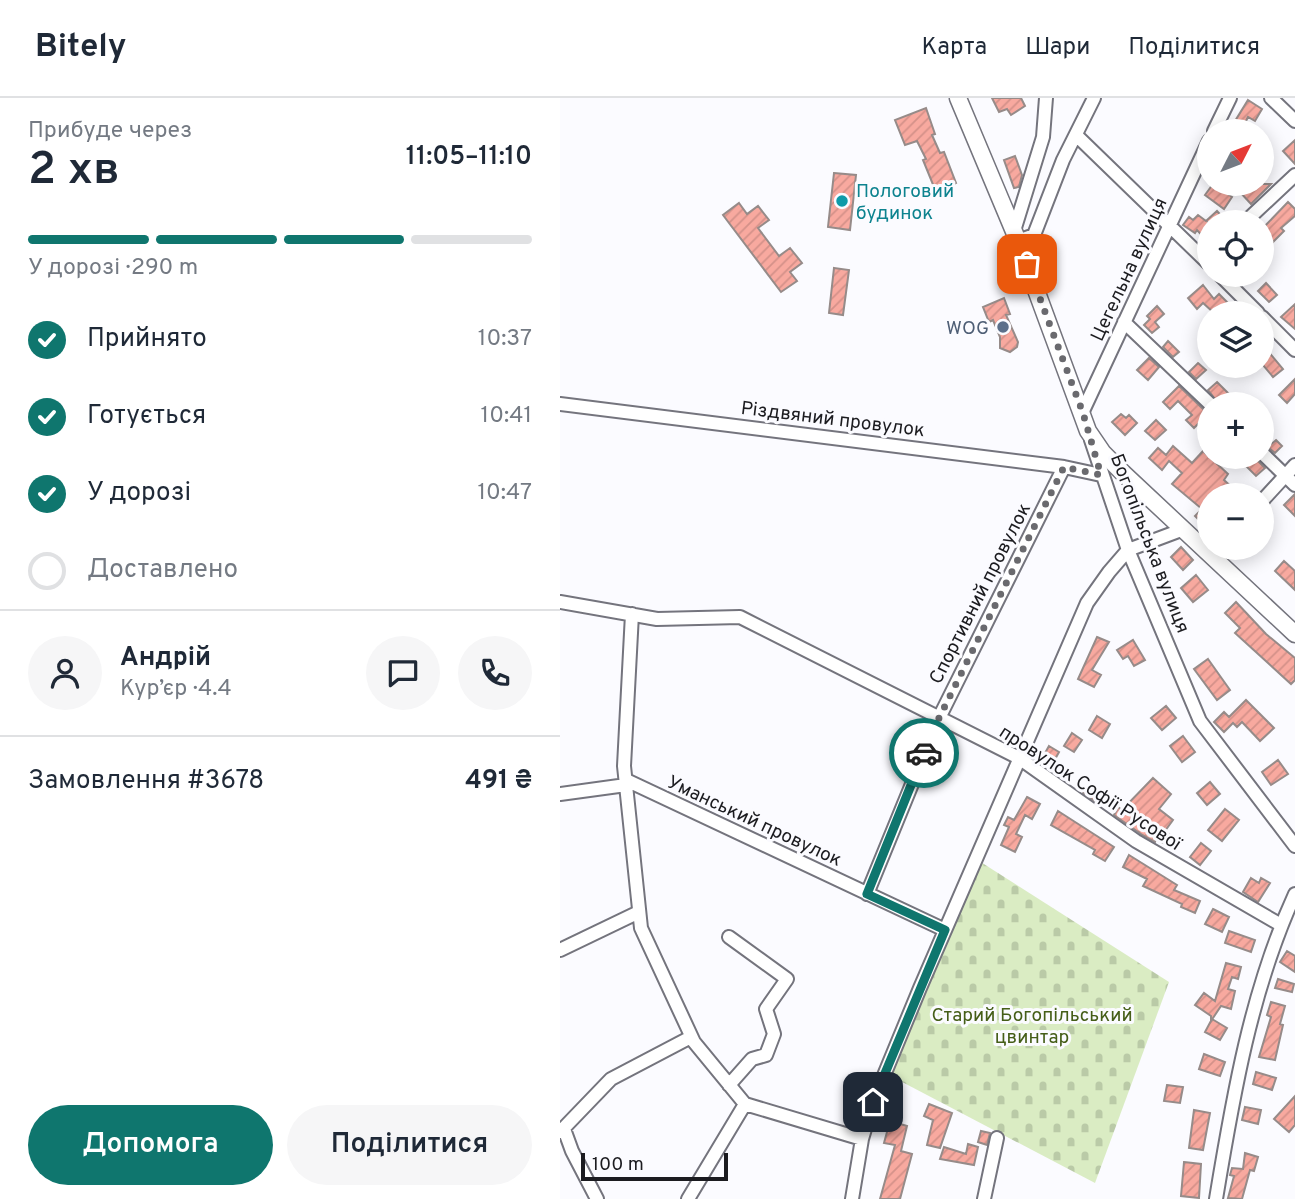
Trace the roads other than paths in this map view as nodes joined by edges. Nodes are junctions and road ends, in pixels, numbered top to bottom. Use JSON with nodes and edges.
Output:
{"nodes":[{"id":1,"x":958,"y":98,"type":"edge"},
{"id":2,"x":1046,"y":98,"type":"edge"},
{"id":3,"x":1094,"y":98,"type":"edge"},
{"id":4,"x":1230,"y":98,"type":"edge"},
{"id":5,"x":1271,"y":98,"type":"edge"},
{"id":6,"x":1220,"y":119,"type":"edge"},
{"id":7,"x":1295,"y":121,"type":"edge"},
{"id":8,"x":1076,"y":135,"type":"junction"},
{"id":9,"x":1197,"y":167,"type":"edge"},
{"id":10,"x":1295,"y":175,"type":"edge"},
{"id":11,"x":1258,"y":210,"type":"edge"},
{"id":12,"x":1170,"y":225,"type":"junction"},
{"id":13,"x":1016,"y":236,"type":"junction"},
{"id":14,"x":1197,"y":250,"type":"edge"},
{"id":15,"x":1232,"y":287,"type":"edge"},
{"id":16,"x":1246,"y":301,"type":"edge"},
{"id":17,"x":1124,"y":322,"type":"junction"},
{"id":18,"x":1274,"y":329,"type":"edge"},
{"id":19,"x":1295,"y":350,"type":"edge"},
{"id":20,"x":1197,"y":392,"type":"edge"},
{"id":21,"x":560,"y":404,"type":"edge"},
{"id":22,"x":1083,"y":413,"type":"junction"},
{"id":23,"x":1088,"y":431,"type":"junction"},
{"id":24,"x":1274,"y":465,"type":"edge"},
{"id":25,"x":1295,"y":465,"type":"edge"},
{"id":26,"x":1064,"y":467,"type":"junction"},
{"id":27,"x":1101,"y":475,"type":"junction"},
{"id":28,"x":1290,"y":481,"type":"edge"},
{"id":29,"x":1274,"y":492,"type":"edge"},
{"id":30,"x":1184,"y":529,"type":"junction"},
{"id":31,"x":1197,"y":538,"type":"edge"},
{"id":32,"x":1128,"y":551,"type":"junction"},
{"id":33,"x":1224,"y":560,"type":"edge"},
{"id":34,"x":560,"y":602,"type":"edge"},
{"id":35,"x":632,"y":614,"type":"junction"},
{"id":36,"x":1295,"y":634,"type":"edge"},
{"id":37,"x":939,"y":718,"type":"junction"},
{"id":38,"x":1019,"y":758,"type":"junction"},
{"id":39,"x":626,"y":782,"type":"junction"},
{"id":40,"x":560,"y":794,"type":"edge"},
{"id":41,"x":1295,"y":846,"type":"edge"},
{"id":42,"x":867,"y":894,"type":"junction"},
{"id":43,"x":1295,"y":894,"type":"edge"},
{"id":44,"x":639,"y":912,"type":"junction"},
{"id":45,"x":1281,"y":925,"type":"junction"},
{"id":46,"x":945,"y":930,"type":"junction"},
{"id":47,"x":729,"y":937,"type":"dead end"},
{"id":48,"x":560,"y":950,"type":"edge"},
{"id":49,"x":691,"y":1037,"type":"junction"},
{"id":50,"x":729,"y":1085,"type":"junction"},
{"id":51,"x":745,"y":1104,"type":"junction"},
{"id":52,"x":562,"y":1130,"type":"edge"},
{"id":53,"x":997,"y":1138,"type":"dead end"},
{"id":54,"x":862,"y":1139,"type":"junction"},
{"id":55,"x":597,"y":1199,"type":"edge"},
{"id":56,"x":688,"y":1199,"type":"edge"},
{"id":57,"x":852,"y":1199,"type":"edge"},
{"id":58,"x":984,"y":1199,"type":"edge"},
{"id":59,"x":1216,"y":1199,"type":"edge"}],
"edges":[{"from":1,"to":13,"type":"main road","name":"Богопільська вулиця"},
{"from":2,"to":13,"type":"street"},
{"from":3,"to":8,"type":"street"},
{"from":4,"to":6,"type":"street"},
{"from":5,"to":7,"type":"street"},
{"from":8,"to":12,"type":"street"},
{"from":8,"to":13,"type":"street"},
{"from":9,"to":12,"type":"street","name":"Цегельна вулиця"},
{"from":10,"to":11,"type":"street"},
{"from":12,"to":14,"type":"street"},
{"from":12,"to":17,"type":"street","name":"Цегельна вулиця"},
{"from":13,"to":22,"type":"main road","name":"Богопільська вулиця"},
{"from":15,"to":16,"type":"street"},
{"from":17,"to":20,"type":"street"},
{"from":17,"to":22,"type":"street","name":"Цегельна вулиця"},
{"from":18,"to":19,"type":"street"},
{"from":21,"to":26,"type":"street","name":"Різдвяний провулок"},
{"from":22,"to":23,"type":"main road","name":"Богопільська вулиця"},
{"from":23,"to":27,"type":"street","name":"Богопільська вулиця"},
{"from":23,"to":30,"type":"main road"},
{"from":24,"to":28,"type":"street"},
{"from":25,"to":28,"type":"street"},
{"from":26,"to":27,"type":"street","name":"Різдвяний провулок"},
{"from":26,"to":37,"type":"street","name":"Спортивний провулок"},
{"from":27,"to":32,"type":"street","name":"Богопільська вулиця"},
{"from":28,"to":29,"type":"street"},
{"from":30,"to":31,"type":"main road"},
{"from":30,"to":32,"type":"street"},
{"from":32,"to":38,"type":"street"},
{"from":32,"to":41,"type":"street","name":"Богопільська вулиця"},
{"from":33,"to":36,"type":"main road"},
{"from":34,"to":35,"type":"street","name":"провулок Софії Русової"},
{"from":35,"to":37,"type":"street","name":"провулок Софії Русової"},
{"from":35,"to":39,"type":"street"},
{"from":37,"to":38,"type":"street","name":"провулок Софії Русової"},
{"from":37,"to":42,"type":"street","name":"Спортивний провулок"},
{"from":38,"to":45,"type":"street","name":"провулок Софії Русової"},
{"from":38,"to":46,"type":"street"},
{"from":39,"to":40,"type":"street"},
{"from":39,"to":42,"type":"street","name":"Уманський провулок"},
{"from":39,"to":44,"type":"street"},
{"from":42,"to":46,"type":"street","name":"Уманський провулок"},
{"from":43,"to":45,"type":"street"},
{"from":44,"to":48,"type":"street"},
{"from":44,"to":49,"type":"street"},
{"from":45,"to":59,"type":"street"},
{"from":46,"to":54,"type":"street"},
{"from":47,"to":50,"type":"street"},
{"from":49,"to":50,"type":"street"},
{"from":49,"to":52,"type":"street"},
{"from":50,"to":51,"type":"street"},
{"from":51,"to":54,"type":"street"},
{"from":51,"to":56,"type":"street"},
{"from":52,"to":55,"type":"street"},
{"from":53,"to":58,"type":"street"},
{"from":54,"to":57,"type":"street"}]}
